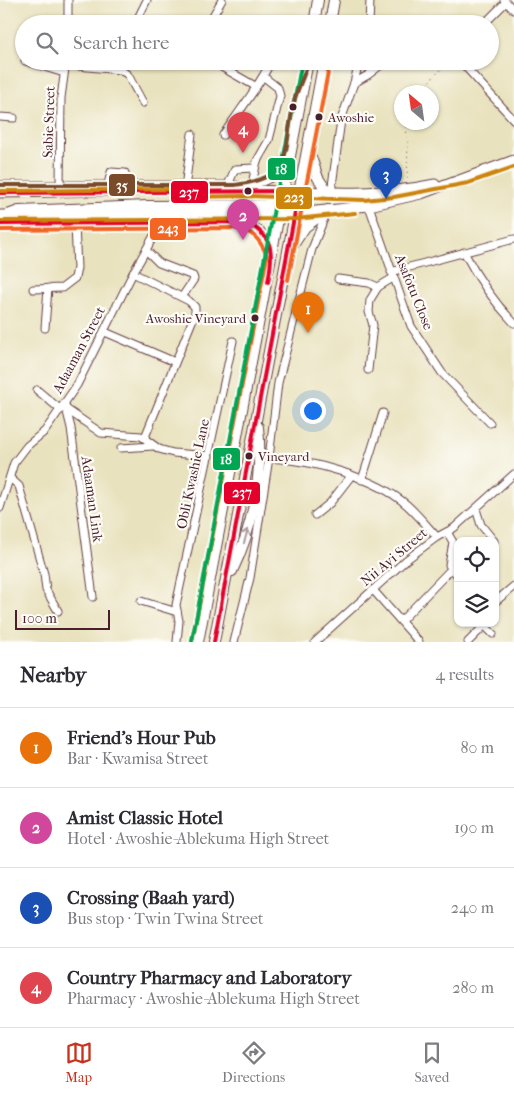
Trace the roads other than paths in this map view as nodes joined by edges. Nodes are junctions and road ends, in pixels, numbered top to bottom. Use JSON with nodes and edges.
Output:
{"nodes":[{"id":1,"x":68,"y":0,"type":"edge"},
{"id":2,"x":147,"y":0,"type":"edge"},
{"id":3,"x":222,"y":0,"type":"edge"},
{"id":4,"x":310,"y":0,"type":"edge"},
{"id":5,"x":318,"y":0,"type":"edge"},
{"id":6,"x":334,"y":0,"type":"edge"},
{"id":7,"x":370,"y":0,"type":"edge"},
{"id":8,"x":505,"y":1,"type":"edge"},
{"id":9,"x":514,"y":10,"type":"edge"},
{"id":10,"x":68,"y":15,"type":"edge"},
{"id":11,"x":140,"y":15,"type":"edge"},
{"id":12,"x":213,"y":15,"type":"edge"},
{"id":13,"x":312,"y":15,"type":"edge"},
{"id":14,"x":315,"y":15,"type":"edge"},
{"id":15,"x":332,"y":15,"type":"edge"},
{"id":16,"x":369,"y":15,"type":"edge"},
{"id":17,"x":492,"y":15,"type":"edge"},
{"id":18,"x":54,"y":70,"type":"edge"},
{"id":19,"x":65,"y":70,"type":"edge"},
{"id":20,"x":122,"y":70,"type":"edge"},
{"id":21,"x":227,"y":70,"type":"edge"},
{"id":22,"x":268,"y":70,"type":"edge"},
{"id":23,"x":305,"y":70,"type":"edge"},
{"id":24,"x":306,"y":70,"type":"edge"},
{"id":25,"x":322,"y":70,"type":"edge"},
{"id":26,"x":356,"y":70,"type":"edge"},
{"id":27,"x":372,"y":70,"type":"edge"},
{"id":28,"x":468,"y":70,"type":"edge"},
{"id":29,"x":64,"y":73,"type":"junction"},
{"id":30,"x":264,"y":77,"type":"junction"},
{"id":31,"x":354,"y":82,"type":"junction"},
{"id":32,"x":255,"y":86,"type":"junction"},
{"id":33,"x":143,"y":103,"type":"dead end"},
{"id":34,"x":0,"y":117,"type":"edge"},
{"id":35,"x":14,"y":118,"type":"dead end"},
{"id":36,"x":514,"y":120,"type":"edge"},
{"id":37,"x":192,"y":134,"type":"dead end"},
{"id":38,"x":223,"y":135,"type":"dead end"},
{"id":39,"x":308,"y":146,"type":"junction"},
{"id":40,"x":514,"y":160,"type":"edge"},
{"id":41,"x":254,"y":168,"type":"junction"},
{"id":42,"x":468,"y":177,"type":"junction"},
{"id":43,"x":60,"y":184,"type":"junction"},
{"id":44,"x":108,"y":184,"type":"junction"},
{"id":45,"x":127,"y":184,"type":"junction"},
{"id":46,"x":252,"y":184,"type":"junction"},
{"id":47,"x":0,"y":185,"type":"edge"},
{"id":48,"x":228,"y":185,"type":"junction"},
{"id":49,"x":185,"y":187,"type":"junction"},
{"id":50,"x":269,"y":191,"type":"junction"},
{"id":51,"x":284,"y":191,"type":"junction"},
{"id":52,"x":299,"y":191,"type":"junction"},
{"id":53,"x":0,"y":193,"type":"edge"},
{"id":54,"x":329,"y":193,"type":"junction"},
{"id":55,"x":268,"y":205,"type":"junction"},
{"id":56,"x":369,"y":206,"type":"junction"},
{"id":57,"x":280,"y":209,"type":"junction"},
{"id":58,"x":328,"y":210,"type":"junction"},
{"id":59,"x":295,"y":213,"type":"junction"},
{"id":60,"x":4,"y":215,"type":"edge"},
{"id":61,"x":161,"y":223,"type":"junction"},
{"id":62,"x":0,"y":224,"type":"edge"},
{"id":63,"x":75,"y":225,"type":"junction"},
{"id":64,"x":514,"y":239,"type":"edge"},
{"id":65,"x":147,"y":251,"type":"junction"},
{"id":66,"x":464,"y":252,"type":"junction"},
{"id":67,"x":288,"y":253,"type":"junction"},
{"id":68,"x":273,"y":255,"type":"junction"},
{"id":69,"x":133,"y":273,"type":"junction"},
{"id":70,"x":392,"y":275,"type":"junction"},
{"id":71,"x":338,"y":279,"type":"dead end"},
{"id":72,"x":378,"y":287,"type":"junction"},
{"id":73,"x":48,"y":288,"type":"junction"},
{"id":74,"x":33,"y":289,"type":"dead end"},
{"id":75,"x":182,"y":297,"type":"junction"},
{"id":76,"x":514,"y":323,"type":"edge"},
{"id":77,"x":45,"y":328,"type":"dead end"},
{"id":78,"x":105,"y":332,"type":"junction"},
{"id":79,"x":234,"y":341,"type":"dead end"},
{"id":80,"x":175,"y":362,"type":"junction"},
{"id":81,"x":368,"y":370,"type":"dead end"},
{"id":82,"x":36,"y":390,"type":"dead end"},
{"id":83,"x":64,"y":407,"type":"junction"},
{"id":84,"x":383,"y":413,"type":"dead end"},
{"id":85,"x":490,"y":423,"type":"dead end"},
{"id":86,"x":145,"y":437,"type":"junction"},
{"id":87,"x":153,"y":446,"type":"junction"},
{"id":88,"x":121,"y":448,"type":"dead end"},
{"id":89,"x":209,"y":456,"type":"junction"},
{"id":90,"x":269,"y":458,"type":"junction"},
{"id":91,"x":351,"y":476,"type":"junction"},
{"id":92,"x":513,"y":477,"type":"edge"},
{"id":93,"x":10,"y":478,"type":"junction"},
{"id":94,"x":362,"y":480,"type":"junction"},
{"id":95,"x":0,"y":508,"type":"edge"},
{"id":96,"x":476,"y":509,"type":"junction"},
{"id":97,"x":315,"y":515,"type":"dead end"},
{"id":98,"x":447,"y":532,"type":"junction"},
{"id":99,"x":437,"y":537,"type":"junction"},
{"id":100,"x":491,"y":537,"type":"edge"},
{"id":101,"x":451,"y":569,"type":"junction"},
{"id":102,"x":454,"y":572,"type":"edge"},
{"id":103,"x":514,"y":586,"type":"edge"},
{"id":104,"x":374,"y":591,"type":"junction"},
{"id":105,"x":93,"y":597,"type":"dead end"},
{"id":106,"x":499,"y":599,"type":"edge"},
{"id":107,"x":141,"y":601,"type":"dead end"},
{"id":108,"x":58,"y":611,"type":"dead end"},
{"id":109,"x":177,"y":612,"type":"junction"},
{"id":110,"x":401,"y":621,"type":"junction"},
{"id":111,"x":201,"y":627,"type":"junction"},
{"id":112,"x":480,"y":627,"type":"edge"},
{"id":113,"x":486,"y":627,"type":"edge"},
{"id":114,"x":493,"y":634,"type":"dead end"},
{"id":115,"x":177,"y":642,"type":"edge"},
{"id":116,"x":194,"y":642,"type":"edge"},
{"id":117,"x":198,"y":642,"type":"edge"},
{"id":118,"x":214,"y":642,"type":"edge"},
{"id":119,"x":234,"y":642,"type":"edge"},
{"id":120,"x":315,"y":642,"type":"edge"},
{"id":121,"x":420,"y":642,"type":"edge"},
{"id":122,"x":468,"y":642,"type":"edge"}],
"edges":[{"from":1,"to":10,"type":"street"},
{"from":2,"to":11,"type":"street"},
{"from":3,"to":12,"type":"street"},
{"from":4,"to":13,"type":"highway"},
{"from":5,"to":14,"type":"highway"},
{"from":6,"to":15,"type":"highway"},
{"from":7,"to":16,"type":"street"},
{"from":8,"to":9,"type":"street"},
{"from":8,"to":17,"type":"street"},
{"from":18,"to":29,"type":"street"},
{"from":19,"to":29,"type":"street","name":"Sabie Street"},
{"from":20,"to":33,"type":"street"},
{"from":21,"to":32,"type":"street"},
{"from":22,"to":30,"type":"street"},
{"from":23,"to":46,"type":"street"},
{"from":24,"to":51,"type":"highway"},
{"from":25,"to":39,"type":"highway"},
{"from":26,"to":31,"type":"street"},
{"from":27,"to":31,"type":"street"},
{"from":28,"to":36,"type":"street"},
{"from":29,"to":43,"type":"street","name":"Sabie Street"},
{"from":30,"to":32,"type":"street"},
{"from":30,"to":41,"type":"street"},
{"from":31,"to":54,"type":"street"},
{"from":32,"to":38,"type":"street"},
{"from":34,"to":35,"type":"street"},
{"from":37,"to":49,"type":"street"},
{"from":39,"to":52,"type":"highway"},
{"from":39,"to":54,"type":"highway"},
{"from":40,"to":42,"type":"main road"},
{"from":41,"to":46,"type":"street"},
{"from":41,"to":48,"type":"street"},
{"from":42,"to":54,"type":"main road"},
{"from":42,"to":56,"type":"main road"},
{"from":43,"to":44,"type":"street"},
{"from":43,"to":47,"type":"street"},
{"from":44,"to":45,"type":"street"},
{"from":44,"to":45,"type":"street"},
{"from":45,"to":49,"type":"street"},
{"from":46,"to":48,"type":"street"},
{"from":48,"to":49,"type":"street"},
{"from":49,"to":50,"type":"main road"},
{"from":49,"to":53,"type":"main road"},
{"from":50,"to":51,"type":"main road"},
{"from":50,"to":55,"type":"highway"},
{"from":51,"to":52,"type":"main road"},
{"from":51,"to":57,"type":"highway"},
{"from":52,"to":54,"type":"main road"},
{"from":52,"to":57,"type":"highway"},
{"from":52,"to":59,"type":"highway"},
{"from":55,"to":57,"type":"highway"},
{"from":55,"to":60,"type":"highway"},
{"from":56,"to":58,"type":"main road"},
{"from":56,"to":70,"type":"street","name":"Asafotu Close"},
{"from":57,"to":59,"type":"main road"},
{"from":57,"to":60,"type":"main road"},
{"from":57,"to":68,"type":"highway"},
{"from":58,"to":59,"type":"main road"},
{"from":58,"to":67,"type":"highway"},
{"from":58,"to":90,"type":"street"},
{"from":59,"to":67,"type":"highway"},
{"from":61,"to":63,"type":"street"},
{"from":61,"to":65,"type":"street","name":"Adaaman Street"},
{"from":61,"to":68,"type":"street"},
{"from":62,"to":63,"type":"street"},
{"from":63,"to":73,"type":"street"},
{"from":64,"to":66,"type":"street"},
{"from":65,"to":69,"type":"street","name":"Adaaman Street"},
{"from":65,"to":75,"type":"street"},
{"from":66,"to":70,"type":"street"},
{"from":66,"to":76,"type":"street"},
{"from":67,"to":118,"type":"highway"},
{"from":68,"to":111,"type":"highway"},
{"from":69,"to":75,"type":"street"},
{"from":69,"to":78,"type":"street","name":"Adaaman Street"},
{"from":70,"to":72,"type":"street"},
{"from":70,"to":85,"type":"street","name":"Asafotu Close"},
{"from":71,"to":72,"type":"street"},
{"from":72,"to":81,"type":"street"},
{"from":73,"to":74,"type":"street"},
{"from":73,"to":77,"type":"street"},
{"from":75,"to":80,"type":"street"},
{"from":78,"to":80,"type":"street"},
{"from":78,"to":83,"type":"street","name":"Adaaman Street"},
{"from":79,"to":89,"type":"street","name":"Obli Kwashie Lane"},
{"from":80,"to":86,"type":"street"},
{"from":82,"to":83,"type":"street"},
{"from":83,"to":86,"type":"street"},
{"from":83,"to":93,"type":"street","name":"Adaaman Street"},
{"from":83,"to":105,"type":"street","name":"Adaaman Link"},
{"from":84,"to":94,"type":"street"},
{"from":86,"to":87,"type":"street"},
{"from":87,"to":88,"type":"street"},
{"from":87,"to":89,"type":"street"},
{"from":89,"to":109,"type":"street","name":"Obli Kwashie Lane"},
{"from":90,"to":91,"type":"street"},
{"from":90,"to":119,"type":"street"},
{"from":91,"to":94,"type":"street"},
{"from":91,"to":97,"type":"street"},
{"from":92,"to":96,"type":"street","name":"Nii Ayi Street"},
{"from":93,"to":95,"type":"street","name":"Adaaman Street"},
{"from":93,"to":108,"type":"street"},
{"from":94,"to":99,"type":"street"},
{"from":96,"to":98,"type":"street","name":"Nii Ayi Street"},
{"from":96,"to":100,"type":"street"},
{"from":98,"to":99,"type":"street","name":"Nii Ayi Street"},
{"from":98,"to":101,"type":"street"},
{"from":99,"to":104,"type":"street","name":"Nii Ayi Street"},
{"from":101,"to":102,"type":"street"},
{"from":101,"to":110,"type":"street"},
{"from":103,"to":106,"type":"street"},
{"from":104,"to":110,"type":"street"},
{"from":104,"to":120,"type":"street","name":"Nii Ayi Street"},
{"from":107,"to":109,"type":"street"},
{"from":109,"to":115,"type":"street"},
{"from":110,"to":121,"type":"street"},
{"from":111,"to":116,"type":"highway"},
{"from":111,"to":117,"type":"highway"},
{"from":112,"to":122,"type":"street"},
{"from":113,"to":114,"type":"street"}]}
